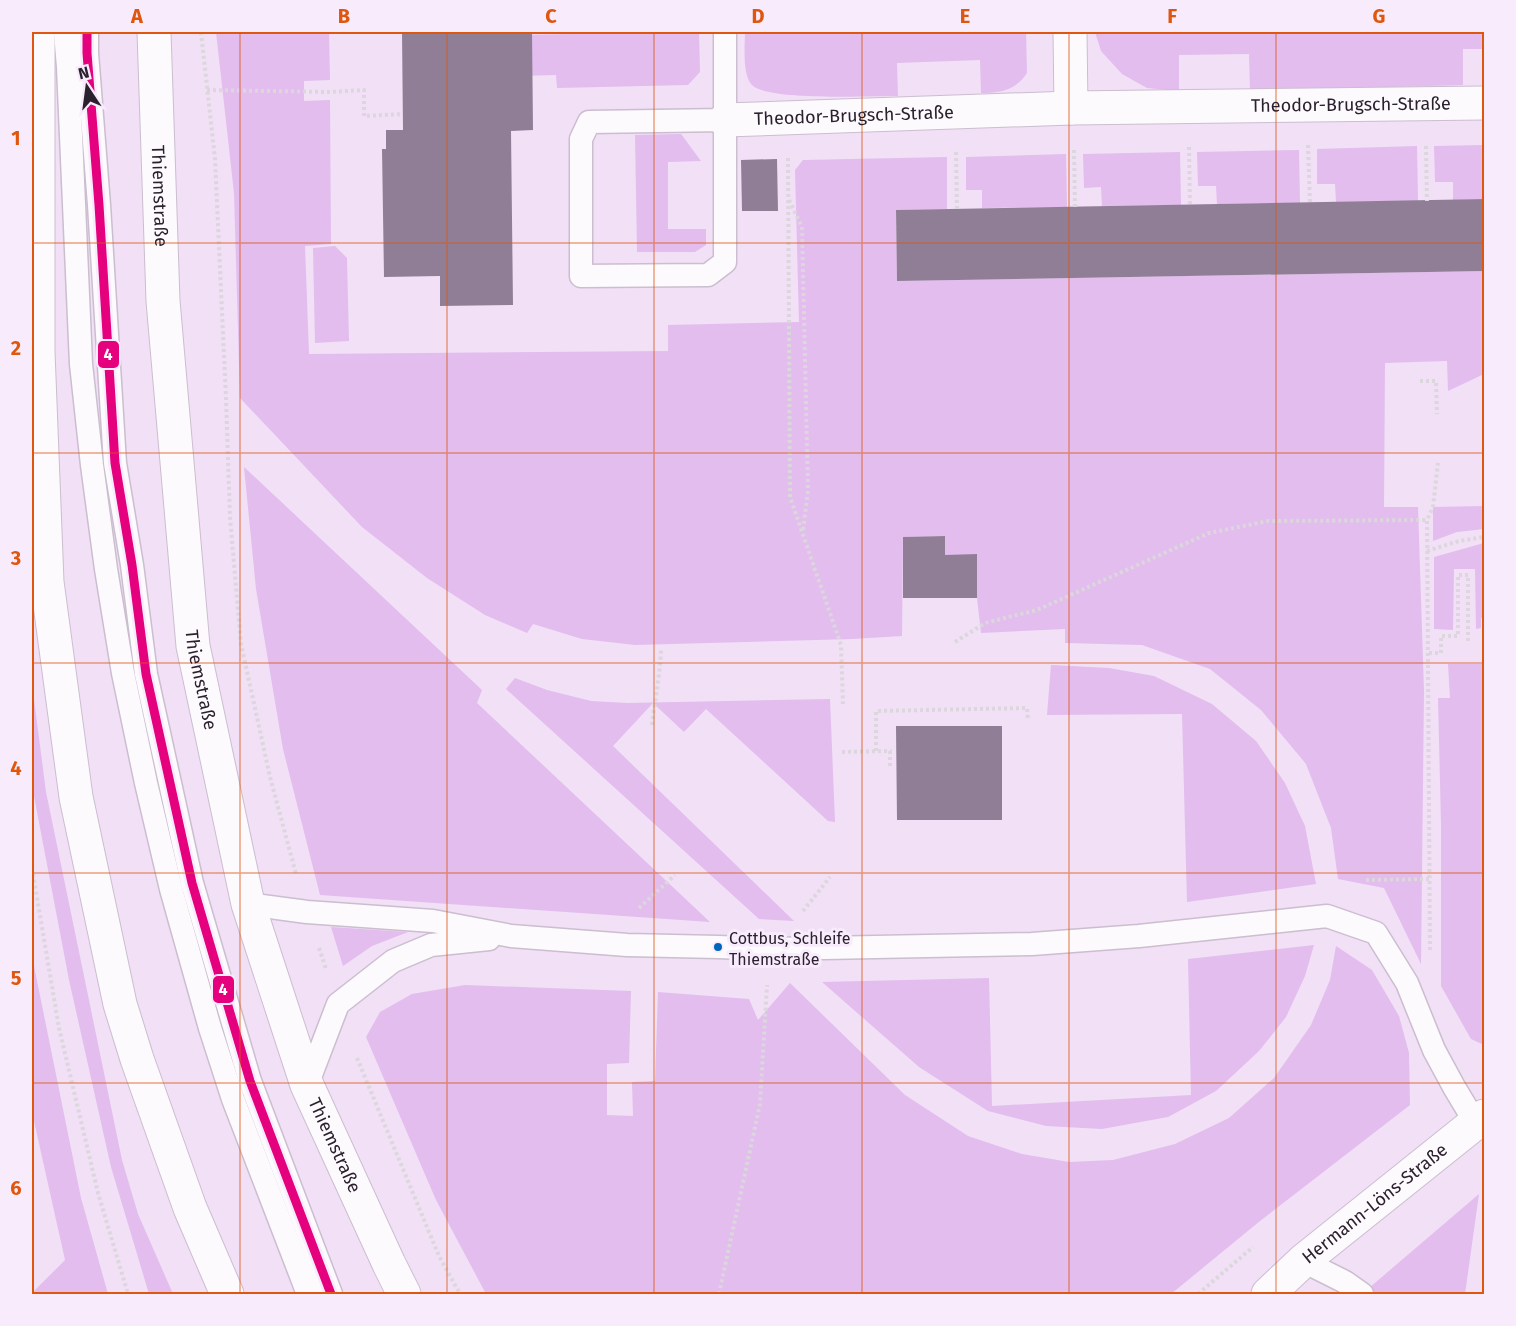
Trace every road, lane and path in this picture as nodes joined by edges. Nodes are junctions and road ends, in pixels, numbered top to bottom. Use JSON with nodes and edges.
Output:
{"nodes":[{"id":1,"x":38,"y":32,"type":"edge"},
{"id":2,"x":64,"y":32,"type":"edge"},
{"id":3,"x":87,"y":32,"type":"edge"},
{"id":4,"x":154,"y":32,"type":"edge"},
{"id":5,"x":201,"y":32,"type":"edge"},
{"id":6,"x":725,"y":32,"type":"edge"},
{"id":7,"x":1070,"y":32,"type":"edge"},
{"id":8,"x":207,"y":90,"type":"junction"},
{"id":9,"x":1485,"y":104,"type":"edge"},
{"id":10,"x":1071,"y":108,"type":"junction"},
{"id":11,"x":403,"y":114,"type":"dead end"},
{"id":12,"x":725,"y":120,"type":"junction"},
{"id":13,"x":1425,"y":142,"type":"dead end"},
{"id":14,"x":1308,"y":144,"type":"dead end"},
{"id":15,"x":1189,"y":146,"type":"dead end"},
{"id":16,"x":1074,"y":149,"type":"dead end"},
{"id":17,"x":956,"y":151,"type":"dead end"},
{"id":18,"x":788,"y":155,"type":"dead end"},
{"id":19,"x":788,"y":196,"type":"junction"},
{"id":20,"x":1427,"y":201,"type":"dead end"},
{"id":21,"x":1310,"y":203,"type":"dead end"},
{"id":22,"x":1190,"y":205,"type":"dead end"},
{"id":23,"x":1075,"y":207,"type":"dead end"},
{"id":24,"x":957,"y":209,"type":"dead end"},
{"id":25,"x":1420,"y":381,"type":"dead end"},
{"id":26,"x":1437,"y":414,"type":"dead end"},
{"id":27,"x":1438,"y":463,"type":"dead end"},
{"id":28,"x":1427,"y":520,"type":"junction"},
{"id":29,"x":802,"y":532,"type":"junction"},
{"id":30,"x":1485,"y":537,"type":"edge"},
{"id":31,"x":1427,"y":550,"type":"junction"},
{"id":32,"x":1468,"y":640,"type":"dead end"},
{"id":33,"x":955,"y":642,"type":"dead end"},
{"id":34,"x":661,"y":650,"type":"dead end"},
{"id":35,"x":1429,"y":653,"type":"junction"},
{"id":36,"x":843,"y":704,"type":"dead end"},
{"id":37,"x":1028,"y":720,"type":"dead end"},
{"id":38,"x":652,"y":725,"type":"dead end"},
{"id":39,"x":876,"y":751,"type":"junction"},
{"id":40,"x":842,"y":752,"type":"dead end"},
{"id":41,"x":890,"y":766,"type":"dead end"},
{"id":42,"x":32,"y":868,"type":"edge"},
{"id":43,"x":675,"y":875,"type":"dead end"},
{"id":44,"x":1430,"y":879,"type":"junction"},
{"id":45,"x":1366,"y":880,"type":"dead end"},
{"id":46,"x":248,"y":904,"type":"junction"},
{"id":47,"x":307,"y":912,"type":"junction"},
{"id":48,"x":631,"y":914,"type":"dead end"},
{"id":49,"x":512,"y":936,"type":"junction"},
{"id":50,"x":1430,"y":950,"type":"dead end"},
{"id":51,"x":766,"y":984,"type":"dead end"},
{"id":52,"x":338,"y":1004,"type":"junction"},
{"id":53,"x":307,"y":1085,"type":"junction"},
{"id":54,"x":1480,"y":1119,"type":"edge"},
{"id":55,"x":1303,"y":1261,"type":"junction"},
{"id":56,"x":128,"y":1294,"type":"edge"},
{"id":57,"x":227,"y":1294,"type":"edge"},
{"id":58,"x":308,"y":1294,"type":"edge"},
{"id":59,"x":331,"y":1294,"type":"edge"},
{"id":60,"x":405,"y":1294,"type":"edge"},
{"id":61,"x":460,"y":1294,"type":"edge"},
{"id":62,"x":719,"y":1294,"type":"edge"},
{"id":63,"x":1268,"y":1294,"type":"edge"},
{"id":64,"x":1362,"y":1294,"type":"edge"}],
"edges":[{"from":1,"to":57,"type":"main road"},
{"from":2,"to":58,"type":"lane"},
{"from":3,"to":59,"type":"lane"},
{"from":4,"to":46,"type":"main road","name":"Thiemstraße"},
{"from":5,"to":8,"type":"path"},
{"from":6,"to":12,"type":"lane"},
{"from":7,"to":10,"type":"main road"},
{"from":8,"to":11,"type":"path"},
{"from":8,"to":47,"type":"path"},
{"from":9,"to":10,"type":"main road","name":"Theodor-Brugsch-Straße"},
{"from":10,"to":12,"type":"main road","name":"Theodor-Brugsch-Straße"},
{"from":12,"to":12,"type":"lane"},
{"from":13,"to":20,"type":"path"},
{"from":14,"to":21,"type":"path"},
{"from":15,"to":22,"type":"path"},
{"from":16,"to":23,"type":"path"},
{"from":17,"to":24,"type":"path"},
{"from":18,"to":19,"type":"path","name":"Theodor-Brugsch-Straße"},
{"from":19,"to":29,"type":"path","name":"Theodor-Brugsch-Straße"},
{"from":19,"to":29,"type":"path"},
{"from":25,"to":26,"type":"path"},
{"from":27,"to":28,"type":"path"},
{"from":28,"to":31,"type":"path"},
{"from":28,"to":33,"type":"path"},
{"from":29,"to":36,"type":"path"},
{"from":30,"to":31,"type":"path"},
{"from":31,"to":35,"type":"path"},
{"from":32,"to":35,"type":"path"},
{"from":34,"to":38,"type":"path"},
{"from":35,"to":44,"type":"path"},
{"from":37,"to":39,"type":"path"},
{"from":39,"to":40,"type":"path"},
{"from":39,"to":41,"type":"path"},
{"from":42,"to":56,"type":"path"},
{"from":43,"to":48,"type":"path"},
{"from":44,"to":45,"type":"path"},
{"from":44,"to":50,"type":"path"},
{"from":46,"to":47,"type":"lane"},
{"from":46,"to":53,"type":"main road","name":"Thiemstraße"},
{"from":47,"to":49,"type":"lane"},
{"from":47,"to":52,"type":"path"},
{"from":49,"to":52,"type":"lane"},
{"from":49,"to":54,"type":"lane"},
{"from":51,"to":62,"type":"path"},
{"from":52,"to":53,"type":"lane"},
{"from":52,"to":61,"type":"path"},
{"from":53,"to":60,"type":"main road","name":"Thiemstraße"},
{"from":54,"to":55,"type":"main road","name":"Hermann-Löns-Straße"},
{"from":55,"to":63,"type":"main road","name":"Hermann-Löns-Straße"},
{"from":55,"to":64,"type":"lane"}]}
